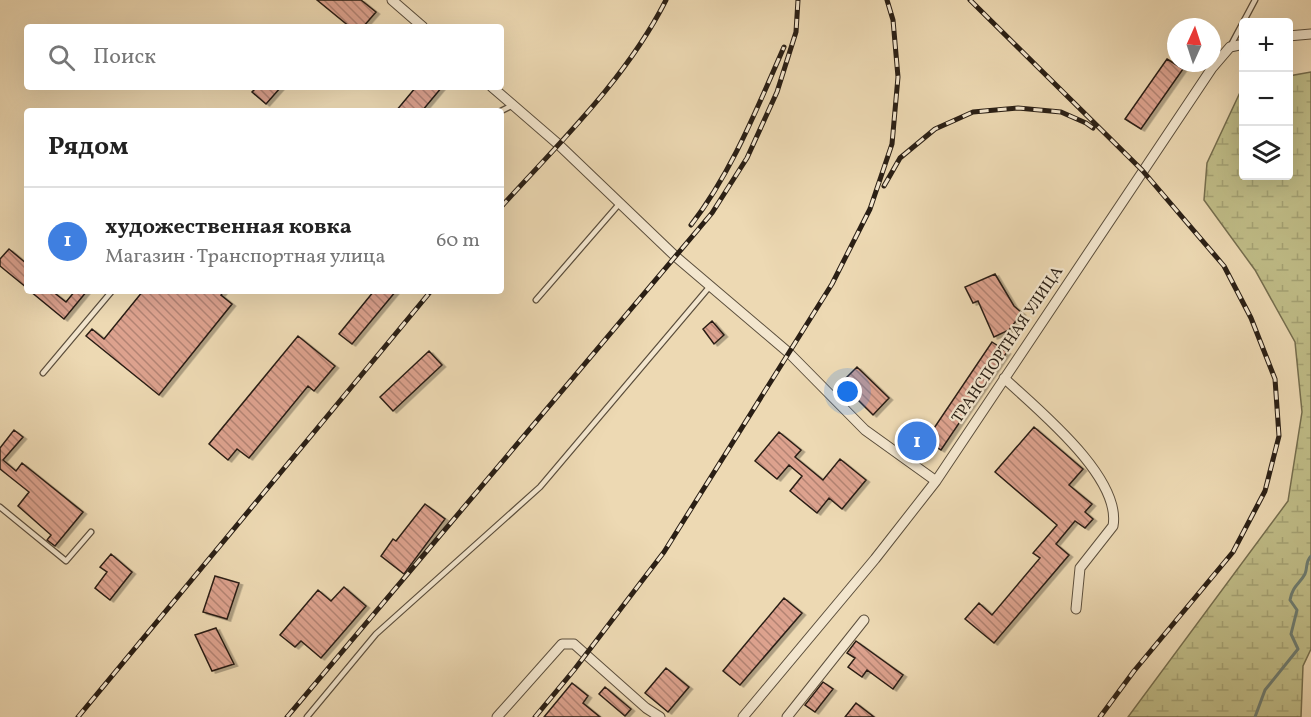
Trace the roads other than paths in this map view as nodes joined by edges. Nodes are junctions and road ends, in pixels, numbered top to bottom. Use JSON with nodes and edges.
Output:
{"nodes":[{"id":1,"x":392,"y":0,"type":"edge"},
{"id":2,"x":1255,"y":0,"type":"edge"},
{"id":3,"x":420,"y":24,"type":"edge"},
{"id":4,"x":1311,"y":34,"type":"edge"},
{"id":5,"x":1293,"y":36,"type":"edge"},
{"id":6,"x":1239,"y":45,"type":"edge"},
{"id":7,"x":1230,"y":47,"type":"junction"},
{"id":8,"x":496,"y":90,"type":"edge"},
{"id":9,"x":513,"y":105,"type":"junction"},
{"id":10,"x":504,"y":110,"type":"edge"},
{"id":11,"x":620,"y":203,"type":"junction"},
{"id":12,"x":711,"y":285,"type":"junction"},
{"id":13,"x":109,"y":294,"type":"edge"},
{"id":14,"x":536,"y":300,"type":"dead end"},
{"id":15,"x":43,"y":373,"type":"dead end"},
{"id":16,"x":1004,"y":378,"type":"junction"},
{"id":17,"x":936,"y":481,"type":"junction"},
{"id":18,"x":0,"y":507,"type":"edge"},
{"id":19,"x":91,"y":532,"type":"dead end"},
{"id":20,"x":1076,"y":609,"type":"dead end"},
{"id":21,"x":864,"y":620,"type":"dead end"},
{"id":22,"x":646,"y":708,"type":"junction"},
{"id":23,"x":307,"y":717,"type":"edge"},
{"id":24,"x":497,"y":717,"type":"edge"},
{"id":25,"x":638,"y":717,"type":"edge"},
{"id":26,"x":660,"y":717,"type":"edge"},
{"id":27,"x":743,"y":717,"type":"edge"},
{"id":28,"x":787,"y":717,"type":"edge"}],
"edges":[{"from":1,"to":3,"type":"street"},
{"from":2,"to":7,"type":"lane"},
{"from":4,"to":5,"type":"street"},
{"from":6,"to":7,"type":"street"},
{"from":7,"to":16,"type":"street","name":"ТРАНСПОРТНАЯ УЛИЦА"},
{"from":8,"to":9,"type":"street"},
{"from":9,"to":10,"type":"lane"},
{"from":9,"to":11,"type":"street"},
{"from":11,"to":12,"type":"street"},
{"from":11,"to":14,"type":"lane"},
{"from":12,"to":17,"type":"street"},
{"from":12,"to":23,"type":"lane"},
{"from":13,"to":15,"type":"lane"},
{"from":16,"to":17,"type":"street","name":"ТРАНСПОРТНАЯ УЛИЦА"},
{"from":16,"to":20,"type":"street"},
{"from":17,"to":27,"type":"street","name":"ТРАНСПОРТНАЯ УЛИЦА"},
{"from":18,"to":19,"type":"lane"},
{"from":21,"to":28,"type":"street"},
{"from":22,"to":24,"type":"street"},
{"from":22,"to":25,"type":"street"},
{"from":22,"to":26,"type":"street"}]}
